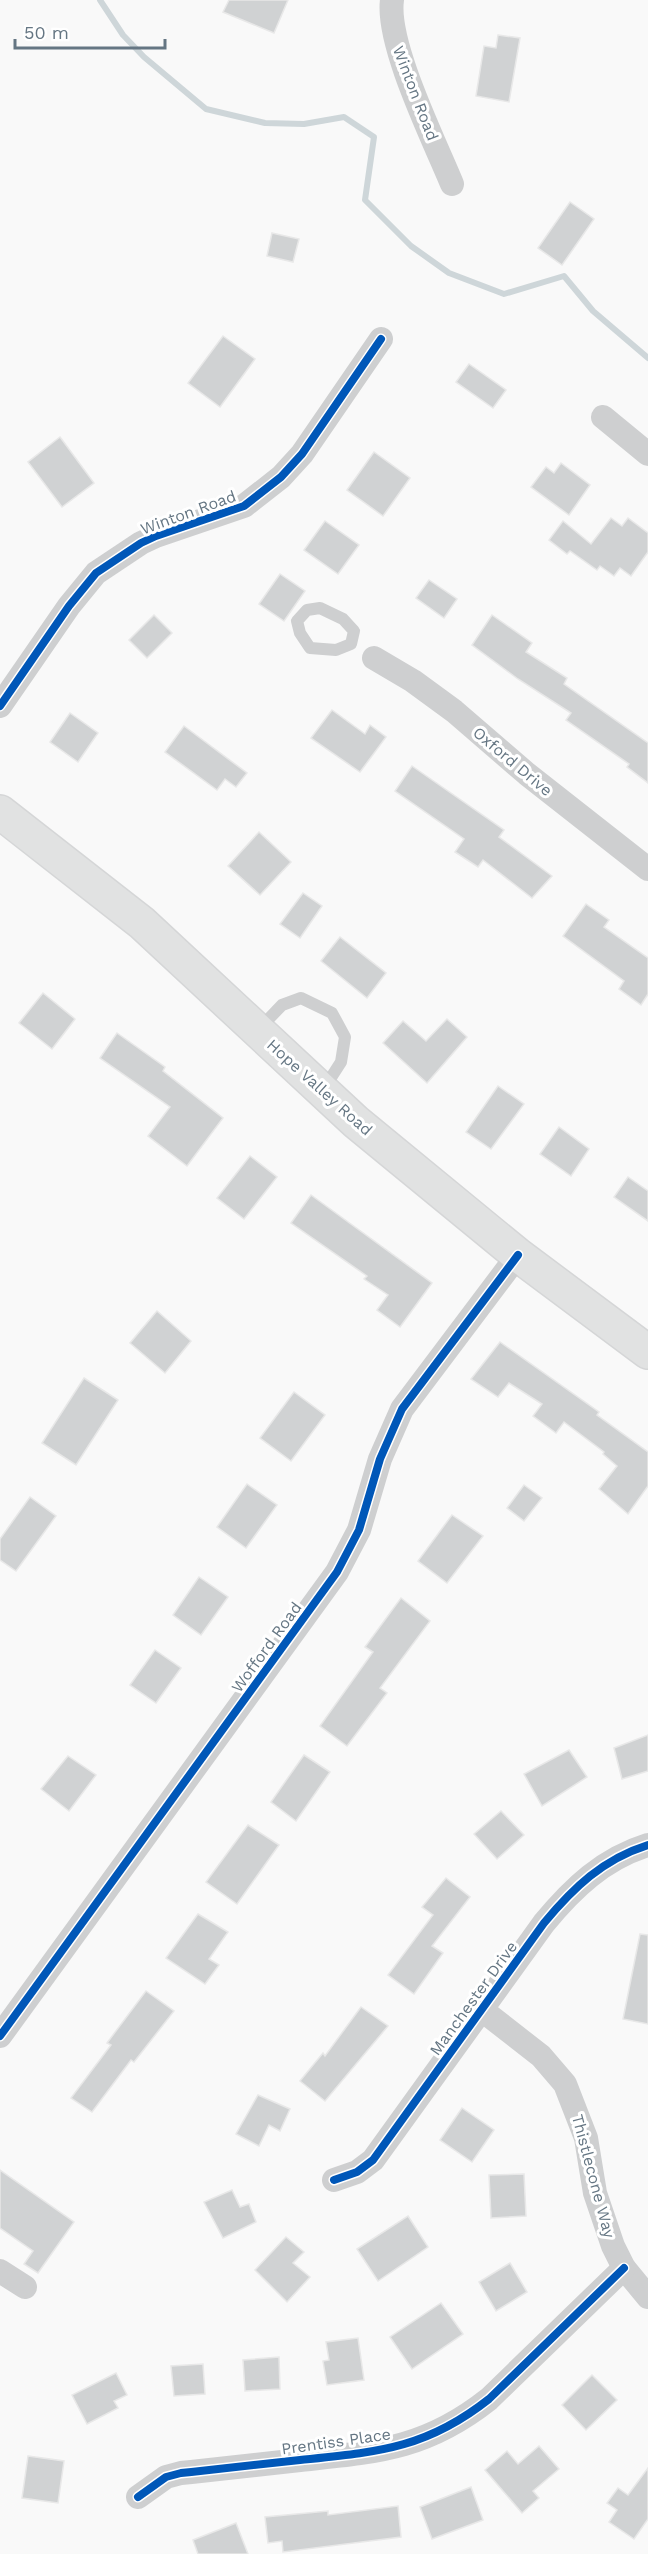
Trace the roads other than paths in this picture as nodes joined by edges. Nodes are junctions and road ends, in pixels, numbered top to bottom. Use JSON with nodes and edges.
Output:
{"nodes":[{"id":1,"x":392,"y":0,"type":"edge"},
{"id":2,"x":452,"y":184,"type":"dead end"},
{"id":3,"x":381,"y":339,"type":"dead end"},
{"id":4,"x":603,"y":417,"type":"dead end"},
{"id":5,"x":648,"y":454,"type":"edge"},
{"id":6,"x":363,"y":651,"type":"junction"},
{"id":7,"x":0,"y":706,"type":"edge"},
{"id":8,"x":0,"y":812,"type":"edge"},
{"id":9,"x":648,"y":869,"type":"edge"},
{"id":10,"x":257,"y":1030,"type":"junction"},
{"id":11,"x":322,"y":1091,"type":"junction"},
{"id":12,"x":518,"y":1255,"type":"junction"},
{"id":13,"x":648,"y":1352,"type":"edge"},
{"id":14,"x":648,"y":1845,"type":"edge"},
{"id":15,"x":482,"y":2010,"type":"junction"},
{"id":16,"x":0,"y":2036,"type":"edge"},
{"id":17,"x":334,"y":2180,"type":"dead end"},
{"id":18,"x":624,"y":2268,"type":"junction"},
{"id":19,"x":0,"y":2271,"type":"edge"},
{"id":20,"x":25,"y":2288,"type":"dead end"},
{"id":21,"x":648,"y":2297,"type":"edge"},
{"id":22,"x":138,"y":2497,"type":"dead end"}],
"edges":[{"from":1,"to":2,"type":"street","name":"Winton Road"},
{"from":3,"to":7,"type":"street","name":"Winton Road"},
{"from":4,"to":5,"type":"street"},
{"from":6,"to":6,"type":"lane"},
{"from":6,"to":9,"type":"street","name":"Oxford Drive"},
{"from":8,"to":10,"type":"main road","name":"Hope Valley Road"},
{"from":10,"to":11,"type":"main road","name":"Hope Valley Road"},
{"from":10,"to":11,"type":"lane"},
{"from":11,"to":12,"type":"main road","name":"Hope Valley Road"},
{"from":12,"to":13,"type":"main road","name":"Hope Valley Road"},
{"from":12,"to":16,"type":"street","name":"Wofford Road"},
{"from":14,"to":15,"type":"street","name":"Manchester Drive"},
{"from":15,"to":17,"type":"street","name":"Manchester Drive"},
{"from":15,"to":18,"type":"street","name":"Thistlecone Way"},
{"from":18,"to":21,"type":"street","name":"Thistlecone Way"},
{"from":18,"to":22,"type":"street","name":"Prentiss Place"},
{"from":19,"to":20,"type":"street"}]}
